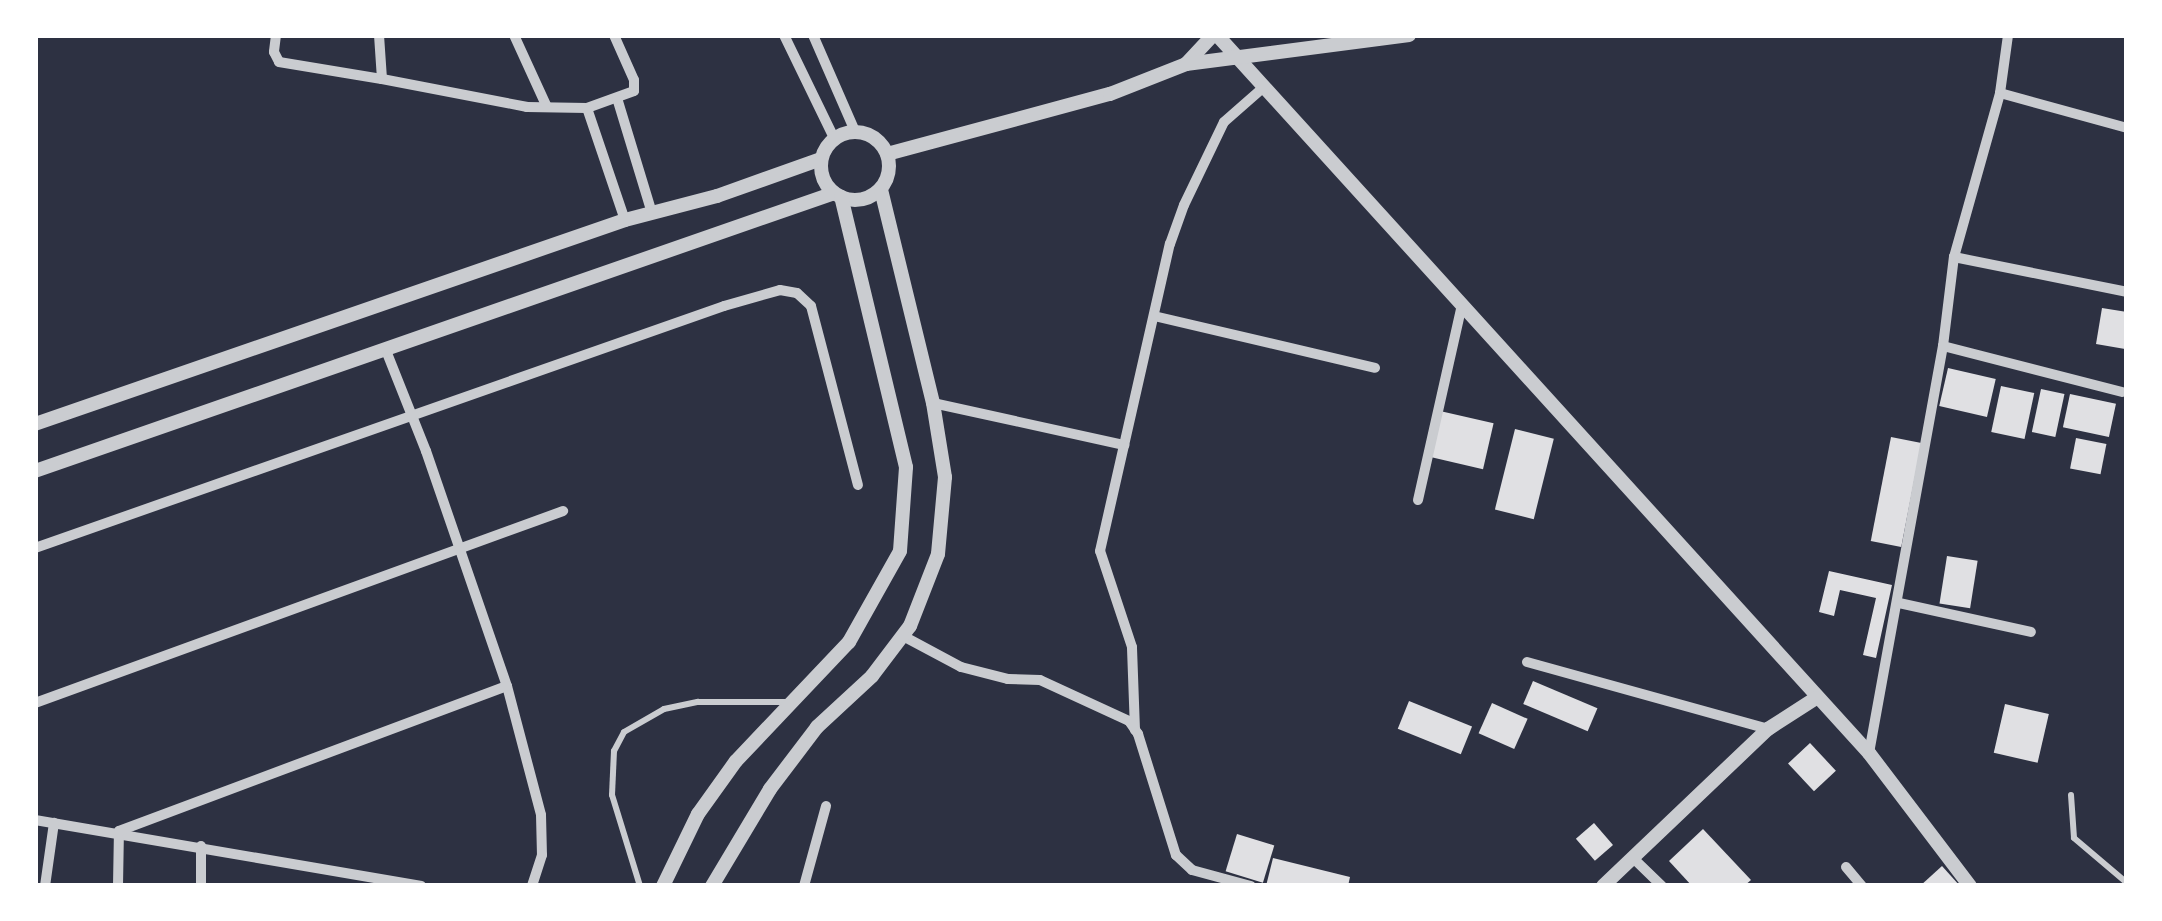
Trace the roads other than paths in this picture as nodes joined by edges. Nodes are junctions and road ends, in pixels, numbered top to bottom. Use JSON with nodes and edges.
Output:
{"nodes":[{"id":1,"x":276,"y":35,"type":"edge"},
{"id":2,"x":379,"y":35,"type":"edge"},
{"id":3,"x":514,"y":35,"type":"edge"},
{"id":4,"x":614,"y":35,"type":"edge"},
{"id":5,"x":784,"y":35,"type":"edge"},
{"id":6,"x":813,"y":35,"type":"edge"},
{"id":7,"x":1215,"y":35,"type":"edge"},
{"id":8,"x":1409,"y":35,"type":"edge"},
{"id":9,"x":2008,"y":35,"type":"edge"},
{"id":10,"x":1240,"y":60,"type":"junction"},
{"id":11,"x":1186,"y":64,"type":"junction"},
{"id":12,"x":382,"y":79,"type":"junction"},
{"id":13,"x":1264,"y":87,"type":"junction"},
{"id":14,"x":2000,"y":93,"type":"junction"},
{"id":15,"x":617,"y":98,"type":"junction"},
{"id":16,"x":547,"y":107,"type":"junction"},
{"id":17,"x":587,"y":108,"type":"junction"},
{"id":18,"x":2127,"y":128,"type":"edge"},
{"id":19,"x":855,"y":131,"type":"junction"},
{"id":20,"x":834,"y":138,"type":"junction"},
{"id":21,"x":888,"y":154,"type":"junction"},
{"id":22,"x":821,"y":159,"type":"junction"},
{"id":23,"x":881,"y":189,"type":"junction"},
{"id":24,"x":838,"y":195,"type":"junction"},
{"id":25,"x":652,"y":213,"type":"junction"},
{"id":26,"x":625,"y":220,"type":"junction"},
{"id":27,"x":1954,"y":258,"type":"junction"},
{"id":28,"x":2127,"y":292,"type":"edge"},
{"id":29,"x":1462,"y":305,"type":"junction"},
{"id":30,"x":1154,"y":316,"type":"junction"},
{"id":31,"x":1943,"y":346,"type":"junction"},
{"id":32,"x":385,"y":348,"type":"junction"},
{"id":33,"x":1376,"y":368,"type":"dead end"},
{"id":34,"x":2122,"y":392,"type":"dead end"},
{"id":35,"x":933,"y":403,"type":"junction"},
{"id":36,"x":411,"y":420,"type":"junction"},
{"id":37,"x":35,"y":424,"type":"edge"},
{"id":38,"x":1124,"y":444,"type":"junction"},
{"id":39,"x":35,"y":470,"type":"edge"},
{"id":40,"x":858,"y":485,"type":"dead end"},
{"id":41,"x":1418,"y":500,"type":"dead end"},
{"id":42,"x":563,"y":511,"type":"dead end"},
{"id":43,"x":35,"y":548,"type":"edge"},
{"id":44,"x":460,"y":551,"type":"junction"},
{"id":45,"x":1899,"y":603,"type":"junction"},
{"id":46,"x":2030,"y":632,"type":"dead end"},
{"id":47,"x":903,"y":636,"type":"junction"},
{"id":48,"x":1527,"y":662,"type":"dead end"},
{"id":49,"x":507,"y":686,"type":"junction"},
{"id":50,"x":1816,"y":698,"type":"junction"},
{"id":51,"x":792,"y":702,"type":"junction"},
{"id":52,"x":35,"y":703,"type":"edge"},
{"id":53,"x":1768,"y":729,"type":"junction"},
{"id":54,"x":1135,"y":730,"type":"junction"},
{"id":55,"x":1869,"y":753,"type":"junction"},
{"id":56,"x":2071,"y":795,"type":"dead end"},
{"id":57,"x":826,"y":806,"type":"dead end"},
{"id":58,"x":35,"y":820,"type":"edge"},
{"id":59,"x":54,"y":823,"type":"junction"},
{"id":60,"x":120,"y":831,"type":"junction"},
{"id":61,"x":201,"y":846,"type":"junction"},
{"id":62,"x":1633,"y":858,"type":"junction"},
{"id":63,"x":1846,"y":867,"type":"dead end"},
{"id":64,"x":2127,"y":883,"type":"edge"},
{"id":65,"x":45,"y":886,"type":"edge"},
{"id":66,"x":118,"y":886,"type":"edge"},
{"id":67,"x":201,"y":886,"type":"edge"},
{"id":68,"x":421,"y":886,"type":"edge"},
{"id":69,"x":532,"y":886,"type":"edge"},
{"id":70,"x":640,"y":886,"type":"edge"},
{"id":71,"x":663,"y":886,"type":"edge"},
{"id":72,"x":712,"y":886,"type":"edge"},
{"id":73,"x":804,"y":886,"type":"edge"},
{"id":74,"x":1251,"y":886,"type":"edge"},
{"id":75,"x":1602,"y":886,"type":"edge"},
{"id":76,"x":1662,"y":886,"type":"edge"},
{"id":77,"x":1862,"y":886,"type":"edge"},
{"id":78,"x":1970,"y":886,"type":"edge"}],
"edges":[{"from":1,"to":12,"type":"street"},
{"from":2,"to":12,"type":"street"},
{"from":3,"to":16,"type":"street"},
{"from":4,"to":15,"type":"street"},
{"from":5,"to":20,"type":"street"},
{"from":6,"to":19,"type":"street"},
{"from":7,"to":10,"type":"street"},
{"from":7,"to":11,"type":"street"},
{"from":8,"to":10,"type":"street"},
{"from":9,"to":14,"type":"street"},
{"from":10,"to":11,"type":"street"},
{"from":10,"to":13,"type":"street"},
{"from":11,"to":21,"type":"street"},
{"from":12,"to":16,"type":"street"},
{"from":13,"to":29,"type":"street"},
{"from":13,"to":30,"type":"street"},
{"from":14,"to":18,"type":"street"},
{"from":14,"to":27,"type":"street"},
{"from":15,"to":17,"type":"street"},
{"from":15,"to":25,"type":"street"},
{"from":16,"to":17,"type":"street"},
{"from":17,"to":26,"type":"street"},
{"from":19,"to":20,"type":"street"},
{"from":19,"to":21,"type":"street"},
{"from":20,"to":22,"type":"street"},
{"from":21,"to":23,"type":"street"},
{"from":22,"to":24,"type":"street"},
{"from":22,"to":25,"type":"street"},
{"from":23,"to":24,"type":"street"},
{"from":23,"to":35,"type":"street"},
{"from":24,"to":32,"type":"street"},
{"from":24,"to":51,"type":"street"},
{"from":25,"to":26,"type":"street"},
{"from":26,"to":37,"type":"street"},
{"from":27,"to":28,"type":"street"},
{"from":27,"to":31,"type":"street"},
{"from":29,"to":41,"type":"street"},
{"from":29,"to":50,"type":"street"},
{"from":30,"to":33,"type":"street"},
{"from":30,"to":38,"type":"street"},
{"from":31,"to":34,"type":"street"},
{"from":31,"to":45,"type":"street"},
{"from":32,"to":36,"type":"street"},
{"from":32,"to":39,"type":"street"},
{"from":35,"to":38,"type":"street"},
{"from":35,"to":47,"type":"street"},
{"from":36,"to":40,"type":"street"},
{"from":36,"to":43,"type":"street"},
{"from":36,"to":44,"type":"street"},
{"from":38,"to":54,"type":"street"},
{"from":42,"to":44,"type":"street"},
{"from":44,"to":49,"type":"street"},
{"from":44,"to":52,"type":"street"},
{"from":45,"to":46,"type":"street"},
{"from":45,"to":55,"type":"street"},
{"from":47,"to":54,"type":"street"},
{"from":47,"to":72,"type":"street"},
{"from":48,"to":53,"type":"street"},
{"from":49,"to":60,"type":"street"},
{"from":49,"to":69,"type":"street"},
{"from":50,"to":53,"type":"street"},
{"from":50,"to":55,"type":"street"},
{"from":51,"to":70,"type":"lane"},
{"from":51,"to":71,"type":"street"},
{"from":53,"to":62,"type":"street"},
{"from":54,"to":74,"type":"street"},
{"from":55,"to":78,"type":"street"},
{"from":56,"to":64,"type":"lane"},
{"from":57,"to":73,"type":"street"},
{"from":58,"to":59,"type":"street"},
{"from":59,"to":60,"type":"street"},
{"from":59,"to":65,"type":"street"},
{"from":60,"to":61,"type":"street"},
{"from":60,"to":66,"type":"street"},
{"from":61,"to":67,"type":"street"},
{"from":61,"to":68,"type":"street"},
{"from":62,"to":75,"type":"street"},
{"from":62,"to":76,"type":"street"},
{"from":63,"to":77,"type":"street"}]}
